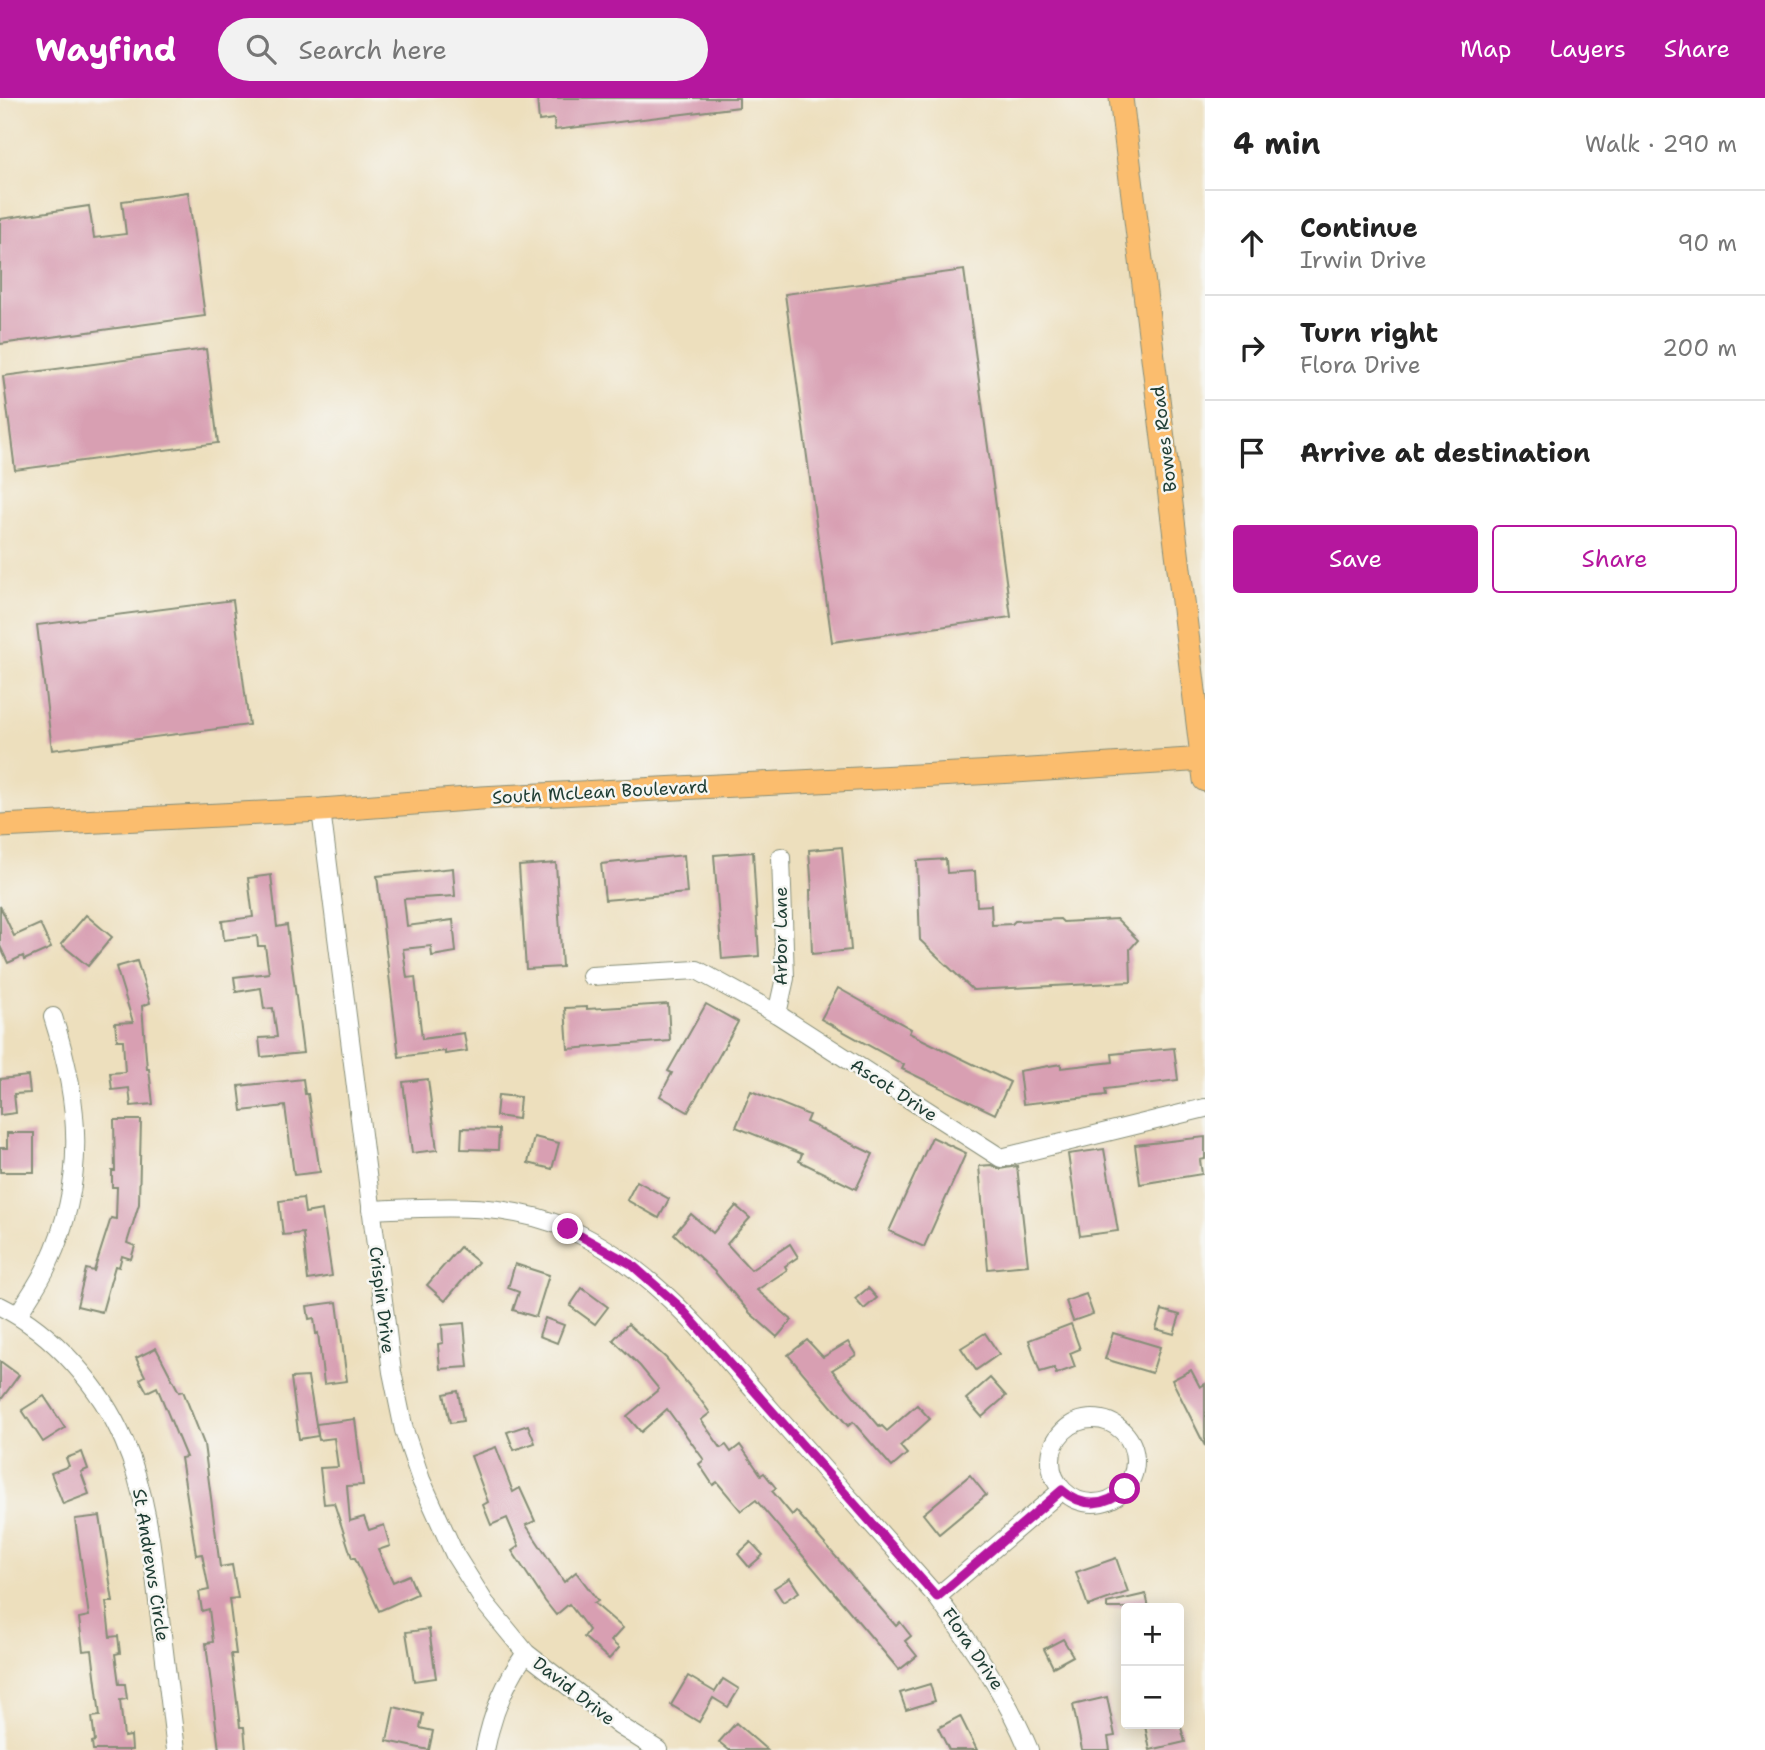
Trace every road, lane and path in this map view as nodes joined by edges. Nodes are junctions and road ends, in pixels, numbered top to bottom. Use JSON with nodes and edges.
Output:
{"nodes":[{"id":1,"x":1121,"y":98,"type":"edge"},
{"id":2,"x":1204,"y":766,"type":"edge"},
{"id":3,"x":321,"y":810,"type":"junction"},
{"id":4,"x":0,"y":826,"type":"edge"},
{"id":5,"x":781,"y":857,"type":"dead end"},
{"id":6,"x":591,"y":976,"type":"dead end"},
{"id":7,"x":776,"y":1014,"type":"junction"},
{"id":8,"x":53,"y":1017,"type":"dead end"},
{"id":9,"x":1205,"y":1108,"type":"edge"},
{"id":10,"x":371,"y":1210,"type":"junction"},
{"id":11,"x":0,"y":1307,"type":"edge"},
{"id":12,"x":18,"y":1315,"type":"junction"},
{"id":13,"x":1062,"y":1490,"type":"junction"},
{"id":14,"x":937,"y":1597,"type":"junction"},
{"id":15,"x":526,"y":1653,"type":"junction"},
{"id":16,"x":176,"y":1750,"type":"edge"},
{"id":17,"x":485,"y":1750,"type":"edge"},
{"id":18,"x":658,"y":1750,"type":"edge"},
{"id":19,"x":1029,"y":1750,"type":"edge"}],
"edges":[{"from":1,"to":2,"type":"main road","name":"Bowes Road"},
{"from":2,"to":3,"type":"main road","name":"South McLean Boulevard"},
{"from":3,"to":4,"type":"main road","name":"South McLean Boulevard"},
{"from":3,"to":10,"type":"street","name":"Crispin Drive"},
{"from":5,"to":7,"type":"street","name":"Arbor Lane"},
{"from":6,"to":7,"type":"street","name":"Ascot Drive"},
{"from":7,"to":9,"type":"street","name":"Ascot Drive"},
{"from":8,"to":12,"type":"street"},
{"from":10,"to":14,"type":"street","name":"Flora Drive"},
{"from":10,"to":15,"type":"street","name":"Crispin Drive"},
{"from":11,"to":12,"type":"street","name":"St Andrews Circle"},
{"from":12,"to":16,"type":"street","name":"St Andrews Circle"},
{"from":13,"to":13,"type":"street"},
{"from":13,"to":14,"type":"street"},
{"from":14,"to":19,"type":"street","name":"Flora Drive"},
{"from":15,"to":17,"type":"street"},
{"from":15,"to":18,"type":"street","name":"David Drive"}]}
